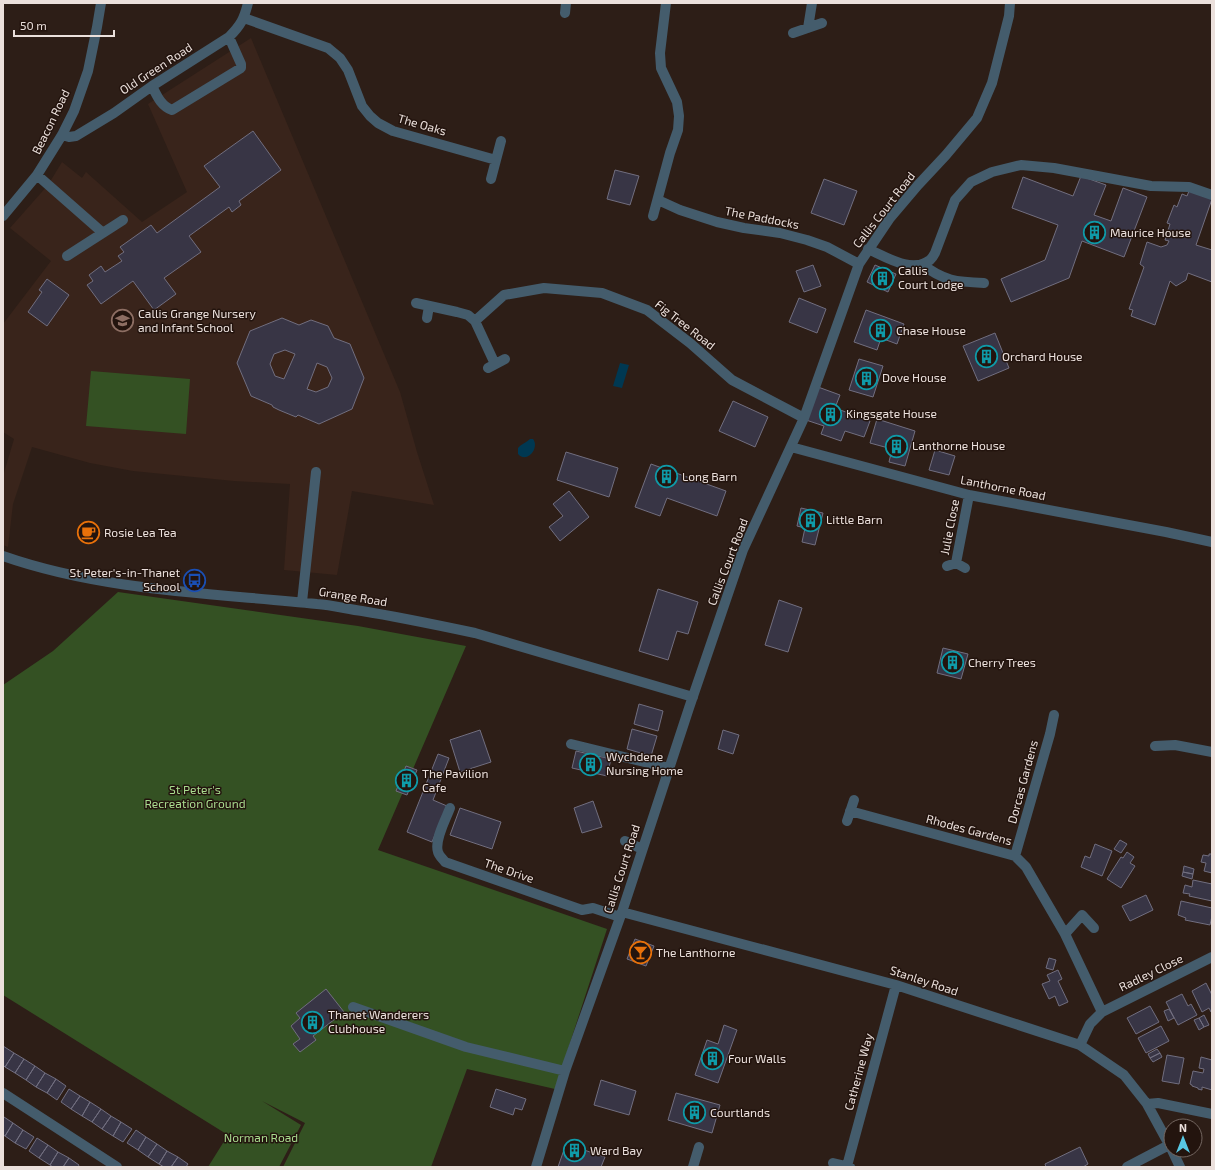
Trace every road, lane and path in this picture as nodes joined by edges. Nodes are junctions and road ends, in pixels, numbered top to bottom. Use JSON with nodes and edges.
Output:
{"nodes":[{"id":1,"x":101,"y":3,"type":"edge"},
{"id":2,"x":248,"y":3,"type":"edge"},
{"id":3,"x":666,"y":3,"type":"edge"},
{"id":4,"x":812,"y":3,"type":"edge"},
{"id":5,"x":1010,"y":3,"type":"edge"},
{"id":6,"x":244,"y":18,"type":"junction"},
{"id":7,"x":822,"y":22,"type":"dead end"},
{"id":8,"x":808,"y":28,"type":"junction"},
{"id":9,"x":793,"y":33,"type":"dead end"},
{"id":10,"x":229,"y":37,"type":"junction"},
{"id":11,"x":152,"y":86,"type":"junction"},
{"id":12,"x":62,"y":135,"type":"junction"},
{"id":13,"x":501,"y":141,"type":"dead end"},
{"id":14,"x":496,"y":160,"type":"junction"},
{"id":15,"x":37,"y":176,"type":"junction"},
{"id":16,"x":491,"y":179,"type":"dead end"},
{"id":17,"x":1212,"y":195,"type":"edge"},
{"id":18,"x":658,"y":200,"type":"junction"},
{"id":19,"x":3,"y":216,"type":"edge"},
{"id":20,"x":654,"y":216,"type":"dead end"},
{"id":21,"x":123,"y":220,"type":"dead end"},
{"id":22,"x":102,"y":233,"type":"junction"},
{"id":23,"x":868,"y":249,"type":"junction"},
{"id":24,"x":67,"y":256,"type":"dead end"},
{"id":25,"x":859,"y":264,"type":"junction"},
{"id":26,"x":922,"y":264,"type":"junction"},
{"id":27,"x":984,"y":283,"type":"dead end"},
{"id":28,"x":416,"y":303,"type":"dead end"},
{"id":29,"x":429,"y":306,"type":"junction"},
{"id":30,"x":427,"y":318,"type":"dead end"},
{"id":31,"x":475,"y":321,"type":"junction"},
{"id":32,"x":505,"y":359,"type":"dead end"},
{"id":33,"x":804,"y":418,"type":"junction"},
{"id":34,"x":791,"y":447,"type":"junction"},
{"id":35,"x":316,"y":472,"type":"dead end"},
{"id":36,"x":969,"y":495,"type":"junction"},
{"id":37,"x":1212,"y":542,"type":"edge"},
{"id":38,"x":3,"y":556,"type":"edge"},
{"id":39,"x":956,"y":566,"type":"dead end"},
{"id":40,"x":302,"y":602,"type":"junction"},
{"id":41,"x":694,"y":696,"type":"junction"},
{"id":42,"x":1054,"y":715,"type":"dead end"},
{"id":43,"x":571,"y":744,"type":"dead end"},
{"id":44,"x":1155,"y":746,"type":"dead end"},
{"id":45,"x":1212,"y":752,"type":"edge"},
{"id":46,"x":670,"y":768,"type":"junction"},
{"id":47,"x":854,"y":800,"type":"dead end"},
{"id":48,"x":450,"y":808,"type":"dead end"},
{"id":49,"x":850,"y":811,"type":"junction"},
{"id":50,"x":847,"y":821,"type":"dead end"},
{"id":51,"x":625,"y":841,"type":"dead end"},
{"id":52,"x":642,"y":849,"type":"junction"},
{"id":53,"x":1015,"y":856,"type":"junction"},
{"id":54,"x":621,"y":915,"type":"junction"},
{"id":55,"x":1094,"y":928,"type":"dead end"},
{"id":56,"x":1065,"y":934,"type":"junction"},
{"id":57,"x":1212,"y":957,"type":"edge"},
{"id":58,"x":896,"y":985,"type":"junction"},
{"id":59,"x":353,"y":1007,"type":"dead end"},
{"id":60,"x":1102,"y":1012,"type":"junction"},
{"id":61,"x":1080,"y":1045,"type":"junction"},
{"id":62,"x":565,"y":1071,"type":"junction"},
{"id":63,"x":3,"y":1093,"type":"edge"},
{"id":64,"x":1147,"y":1104,"type":"junction"},
{"id":65,"x":1212,"y":1114,"type":"edge"},
{"id":66,"x":1163,"y":1133,"type":"edge"},
{"id":67,"x":699,"y":1147,"type":"dead end"},
{"id":68,"x":1163,"y":1151,"type":"edge"},
{"id":69,"x":833,"y":1163,"type":"dead end"},
{"id":70,"x":116,"y":1167,"type":"edge"},
{"id":71,"x":536,"y":1167,"type":"edge"},
{"id":72,"x":693,"y":1167,"type":"edge"},
{"id":73,"x":849,"y":1167,"type":"edge"},
{"id":74,"x":1127,"y":1167,"type":"edge"}],
"edges":[{"from":1,"to":12,"type":"street","name":"Beacon Road"},
{"from":2,"to":6,"type":"street","name":"Old Green Road"},
{"from":3,"to":18,"type":"street"},
{"from":4,"to":8,"type":"street"},
{"from":5,"to":23,"type":"street","name":"Callis Court Road"},
{"from":6,"to":10,"type":"street","name":"Old Green Road"},
{"from":6,"to":14,"type":"street","name":"The Oaks"},
{"from":7,"to":8,"type":"street"},
{"from":8,"to":9,"type":"street"},
{"from":10,"to":11,"type":"street","name":"Old Green Road"},
{"from":10,"to":11,"type":"street"},
{"from":11,"to":12,"type":"street","name":"Old Green Road"},
{"from":12,"to":15,"type":"street","name":"Beacon Road"},
{"from":13,"to":14,"type":"street"},
{"from":14,"to":16,"type":"street"},
{"from":15,"to":19,"type":"street","name":"Beacon Road"},
{"from":15,"to":22,"type":"street"},
{"from":17,"to":26,"type":"street"},
{"from":18,"to":20,"type":"street"},
{"from":18,"to":25,"type":"street","name":"The Paddocks"},
{"from":21,"to":22,"type":"street"},
{"from":22,"to":24,"type":"street"},
{"from":23,"to":25,"type":"street","name":"Callis Court Road"},
{"from":23,"to":26,"type":"street"},
{"from":25,"to":33,"type":"street","name":"Callis Court Road"},
{"from":26,"to":27,"type":"street"},
{"from":28,"to":29,"type":"street"},
{"from":29,"to":30,"type":"street"},
{"from":29,"to":31,"type":"street"},
{"from":31,"to":32,"type":"street"},
{"from":31,"to":33,"type":"street","name":"Fig Tree Road"},
{"from":33,"to":34,"type":"street","name":"Callis Court Road"},
{"from":34,"to":36,"type":"street","name":"Lanthorne Road"},
{"from":34,"to":41,"type":"street","name":"Callis Court Road"},
{"from":35,"to":40,"type":"street"},
{"from":36,"to":37,"type":"street","name":"Lanthorne Road"},
{"from":36,"to":39,"type":"street","name":"Julie Close"},
{"from":38,"to":40,"type":"street","name":"Grange Road"},
{"from":40,"to":41,"type":"street","name":"Grange Road"},
{"from":41,"to":46,"type":"street","name":"Callis Court Road"},
{"from":42,"to":53,"type":"street","name":"Dorcas Gardens"},
{"from":43,"to":46,"type":"street"},
{"from":44,"to":45,"type":"street"},
{"from":46,"to":52,"type":"street","name":"Callis Court Road"},
{"from":47,"to":49,"type":"street"},
{"from":48,"to":54,"type":"street","name":"The Drive"},
{"from":49,"to":50,"type":"street"},
{"from":49,"to":53,"type":"street","name":"Rhodes Gardens"},
{"from":51,"to":52,"type":"street"},
{"from":52,"to":54,"type":"street","name":"Callis Court Road"},
{"from":53,"to":56,"type":"street","name":"Rhodes Gardens"},
{"from":54,"to":58,"type":"street","name":"Stanley Road"},
{"from":54,"to":62,"type":"street","name":"Callis Court Road"},
{"from":55,"to":56,"type":"street"},
{"from":56,"to":60,"type":"street","name":"Rhodes Gardens"},
{"from":57,"to":60,"type":"street","name":"Radley Close"},
{"from":58,"to":61,"type":"street","name":"Stanley Road"},
{"from":58,"to":73,"type":"street","name":"Catherine Way"},
{"from":59,"to":62,"type":"street"},
{"from":60,"to":61,"type":"street"},
{"from":61,"to":64,"type":"street","name":"Stanley Road"},
{"from":62,"to":71,"type":"street","name":"Callis Court Road"},
{"from":63,"to":70,"type":"street"},
{"from":64,"to":65,"type":"street"},
{"from":64,"to":66,"type":"street","name":"Stanley Road"},
{"from":67,"to":72,"type":"street"},
{"from":68,"to":74,"type":"street"},
{"from":69,"to":73,"type":"street","name":"Catherine Way"}]}
